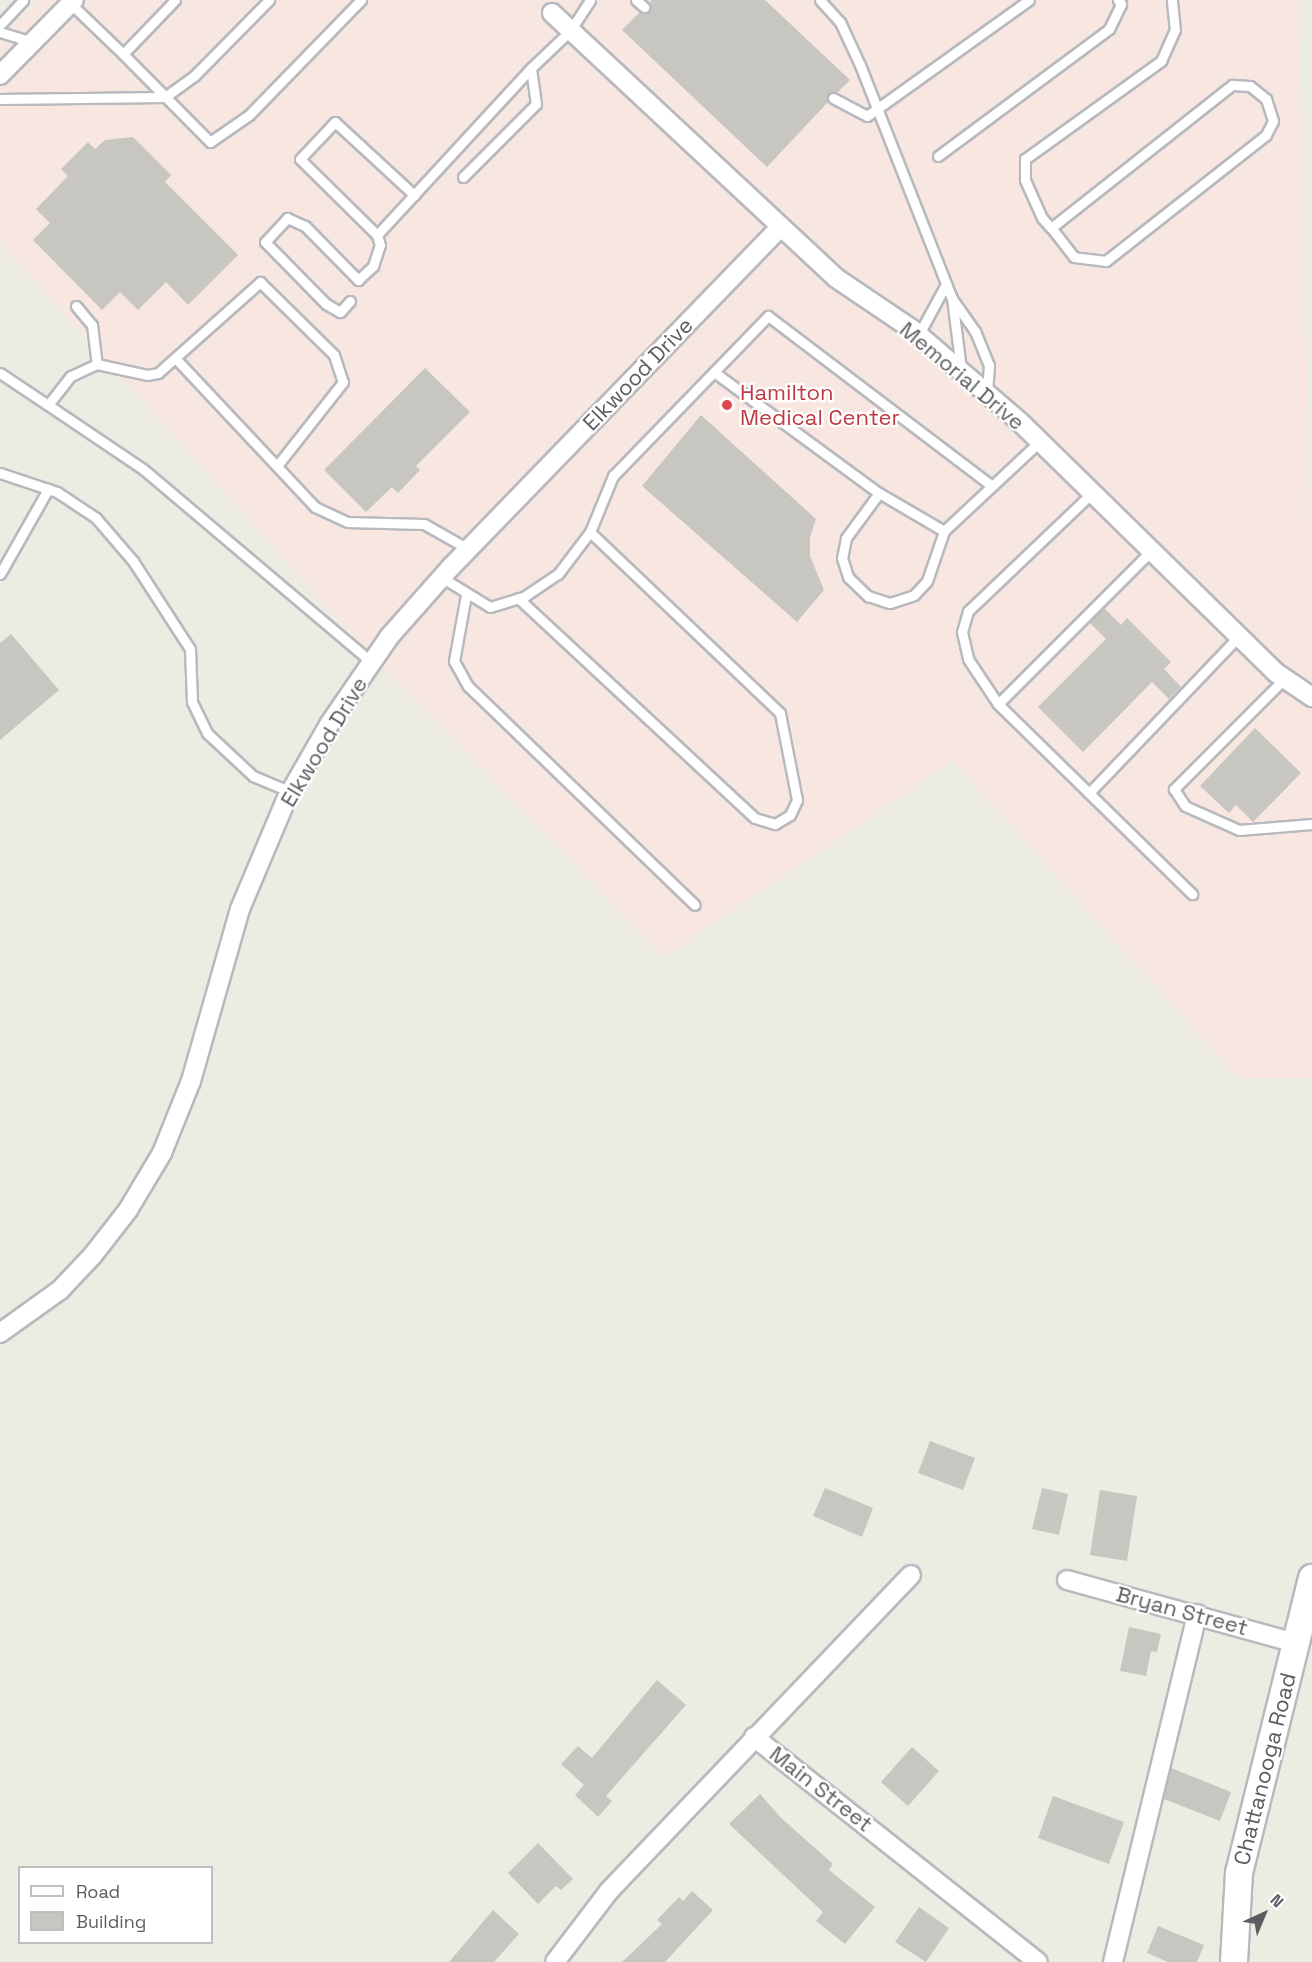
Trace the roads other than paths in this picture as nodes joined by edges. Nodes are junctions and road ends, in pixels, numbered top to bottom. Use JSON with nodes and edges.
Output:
{"nodes":[{"id":1,"x":23,"y":0,"type":"edge"},
{"id":2,"x":175,"y":0,"type":"edge"},
{"id":3,"x":269,"y":0,"type":"edge"},
{"id":4,"x":361,"y":0,"type":"edge"},
{"id":5,"x":590,"y":0,"type":"edge"},
{"id":6,"x":636,"y":0,"type":"edge"},
{"id":7,"x":820,"y":0,"type":"edge"},
{"id":8,"x":1029,"y":0,"type":"edge"},
{"id":9,"x":1119,"y":0,"type":"edge"},
{"id":10,"x":1172,"y":0,"type":"edge"},
{"id":11,"x":70,"y":1,"type":"edge"},
{"id":12,"x":644,"y":7,"type":"dead end"},
{"id":13,"x":552,"y":13,"type":"dead end"},
{"id":14,"x":0,"y":25,"type":"edge"},
{"id":15,"x":570,"y":31,"type":"junction"},
{"id":16,"x":0,"y":32,"type":"edge"},
{"id":17,"x":33,"y":42,"type":"junction"},
{"id":18,"x":123,"y":54,"type":"junction"},
{"id":19,"x":531,"y":68,"type":"junction"},
{"id":20,"x":0,"y":75,"type":"edge"},
{"id":21,"x":165,"y":97,"type":"junction"},
{"id":22,"x":833,"y":98,"type":"dead end"},
{"id":23,"x":0,"y":99,"type":"edge"},
{"id":24,"x":877,"y":107,"type":"junction"},
{"id":25,"x":938,"y":156,"type":"dead end"},
{"id":26,"x":463,"y":177,"type":"dead end"},
{"id":27,"x":414,"y":195,"type":"junction"},
{"id":28,"x":780,"y":227,"type":"junction"},
{"id":29,"x":1051,"y":228,"type":"junction"},
{"id":30,"x":377,"y":235,"type":"junction"},
{"id":31,"x":946,"y":284,"type":"junction"},
{"id":32,"x":952,"y":298,"type":"junction"},
{"id":33,"x":350,"y":301,"type":"dead end"},
{"id":34,"x":76,"y":306,"type":"dead end"},
{"id":35,"x":919,"y":334,"type":"junction"},
{"id":36,"x":177,"y":360,"type":"junction"},
{"id":37,"x":97,"y":364,"type":"junction"},
{"id":38,"x":961,"y":370,"type":"junction"},
{"id":39,"x":714,"y":372,"type":"junction"},
{"id":40,"x":0,"y":373,"type":"edge"},
{"id":41,"x":987,"y":394,"type":"junction"},
{"id":42,"x":48,"y":405,"type":"junction"},
{"id":43,"x":1039,"y":442,"type":"junction"},
{"id":44,"x":277,"y":466,"type":"junction"},
{"id":45,"x":0,"y":473,"type":"edge"},
{"id":46,"x":992,"y":486,"type":"junction"},
{"id":47,"x":48,"y":489,"type":"junction"},
{"id":48,"x":1092,"y":493,"type":"junction"},
{"id":49,"x":879,"y":494,"type":"junction"},
{"id":50,"x":944,"y":531,"type":"junction"},
{"id":51,"x":590,"y":532,"type":"junction"},
{"id":52,"x":468,"y":549,"type":"junction"},
{"id":53,"x":1151,"y":551,"type":"junction"},
{"id":54,"x":0,"y":574,"type":"edge"},
{"id":55,"x":441,"y":578,"type":"junction"},
{"id":56,"x":466,"y":595,"type":"junction"},
{"id":57,"x":518,"y":598,"type":"junction"},
{"id":58,"x":1238,"y":636,"type":"junction"},
{"id":59,"x":371,"y":662,"type":"junction"},
{"id":60,"x":1284,"y":679,"type":"junction"},
{"id":61,"x":1312,"y":697,"type":"edge"},
{"id":62,"x":998,"y":704,"type":"junction"},
{"id":63,"x":291,"y":792,"type":"junction"},
{"id":64,"x":1089,"y":793,"type":"junction"},
{"id":65,"x":1312,"y":824,"type":"edge"},
{"id":66,"x":1192,"y":894,"type":"dead end"},
{"id":67,"x":695,"y":905,"type":"dead end"},
{"id":68,"x":0,"y":1334,"type":"edge"},
{"id":69,"x":910,"y":1575,"type":"dead end"},
{"id":70,"x":1312,"y":1578,"type":"edge"},
{"id":71,"x":1067,"y":1580,"type":"dead end"},
{"id":72,"x":1197,"y":1614,"type":"junction"},
{"id":73,"x":1296,"y":1643,"type":"junction"},
{"id":74,"x":754,"y":1737,"type":"junction"},
{"id":75,"x":555,"y":1962,"type":"edge"},
{"id":76,"x":1038,"y":1962,"type":"edge"},
{"id":77,"x":1113,"y":1962,"type":"edge"},
{"id":78,"x":1234,"y":1962,"type":"edge"}],
"edges":[{"from":1,"to":14,"type":"lane"},
{"from":2,"to":18,"type":"lane"},
{"from":3,"to":21,"type":"lane"},
{"from":4,"to":21,"type":"lane"},
{"from":5,"to":15,"type":"lane"},
{"from":6,"to":12,"type":"lane"},
{"from":7,"to":24,"type":"lane"},
{"from":8,"to":24,"type":"lane"},
{"from":9,"to":25,"type":"lane"},
{"from":10,"to":29,"type":"lane"},
{"from":11,"to":17,"type":"street"},
{"from":11,"to":18,"type":"lane"},
{"from":13,"to":15,"type":"street","name":"Memorial Drive"},
{"from":15,"to":19,"type":"lane"},
{"from":15,"to":28,"type":"street","name":"Memorial Drive"},
{"from":16,"to":17,"type":"lane"},
{"from":17,"to":20,"type":"street"},
{"from":18,"to":21,"type":"lane"},
{"from":19,"to":26,"type":"lane"},
{"from":19,"to":27,"type":"lane"},
{"from":21,"to":23,"type":"lane"},
{"from":22,"to":24,"type":"lane"},
{"from":24,"to":31,"type":"lane"},
{"from":27,"to":30,"type":"lane"},
{"from":27,"to":30,"type":"lane"},
{"from":28,"to":35,"type":"street","name":"Memorial Drive"},
{"from":28,"to":52,"type":"street","name":"Elkwood Drive"},
{"from":29,"to":29,"type":"lane"},
{"from":30,"to":33,"type":"lane"},
{"from":31,"to":32,"type":"lane"},
{"from":31,"to":35,"type":"lane"},
{"from":32,"to":38,"type":"lane"},
{"from":32,"to":41,"type":"lane"},
{"from":34,"to":37,"type":"lane"},
{"from":35,"to":38,"type":"street","name":"Memorial Drive"},
{"from":36,"to":37,"type":"lane"},
{"from":36,"to":44,"type":"lane"},
{"from":36,"to":44,"type":"lane"},
{"from":37,"to":42,"type":"lane"},
{"from":38,"to":41,"type":"street","name":"Memorial Drive"},
{"from":39,"to":46,"type":"lane"},
{"from":39,"to":49,"type":"lane"},
{"from":39,"to":51,"type":"lane"},
{"from":40,"to":42,"type":"lane"},
{"from":41,"to":43,"type":"street","name":"Memorial Drive"},
{"from":42,"to":59,"type":"lane"},
{"from":43,"to":46,"type":"lane"},
{"from":43,"to":48,"type":"street","name":"Memorial Drive"},
{"from":44,"to":52,"type":"lane"},
{"from":45,"to":47,"type":"lane"},
{"from":46,"to":50,"type":"lane"},
{"from":47,"to":54,"type":"lane"},
{"from":47,"to":63,"type":"lane"},
{"from":48,"to":53,"type":"street","name":"Memorial Drive"},
{"from":48,"to":62,"type":"lane"},
{"from":49,"to":50,"type":"lane"},
{"from":49,"to":50,"type":"lane"},
{"from":51,"to":57,"type":"lane"},
{"from":51,"to":57,"type":"lane"},
{"from":52,"to":55,"type":"street","name":"Elkwood Drive"},
{"from":53,"to":58,"type":"street","name":"Memorial Drive"},
{"from":53,"to":62,"type":"lane"},
{"from":55,"to":56,"type":"lane"},
{"from":55,"to":59,"type":"street","name":"Elkwood Drive"},
{"from":56,"to":57,"type":"lane"},
{"from":56,"to":67,"type":"lane"},
{"from":58,"to":60,"type":"street","name":"Memorial Drive"},
{"from":58,"to":64,"type":"lane"},
{"from":59,"to":63,"type":"street","name":"Elkwood Drive"},
{"from":60,"to":61,"type":"street","name":"Memorial Drive"},
{"from":60,"to":65,"type":"lane"},
{"from":62,"to":64,"type":"lane"},
{"from":63,"to":68,"type":"street","name":"Elkwood Drive"},
{"from":64,"to":66,"type":"lane"},
{"from":69,"to":74,"type":"street"},
{"from":70,"to":73,"type":"main road","name":"Chattanooga Road"},
{"from":71,"to":72,"type":"street","name":"Bryan Street"},
{"from":72,"to":73,"type":"street","name":"Bryan Street"},
{"from":72,"to":77,"type":"street"},
{"from":73,"to":78,"type":"main road","name":"Chattanooga Road"},
{"from":74,"to":75,"type":"street","name":"Main Street"},
{"from":74,"to":76,"type":"street","name":"Main Street"}]}
